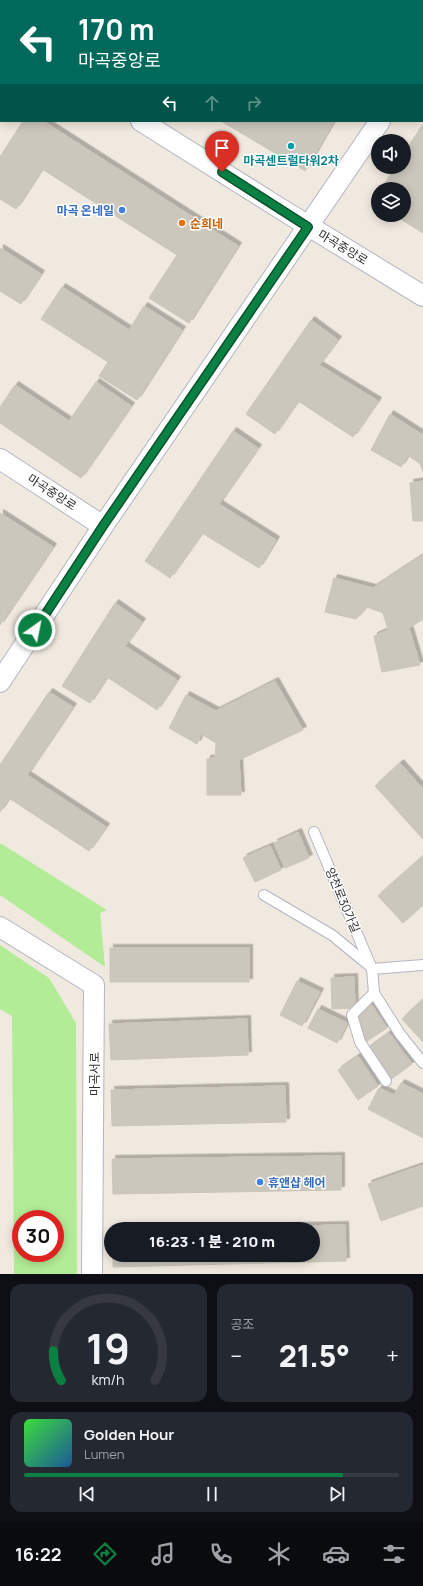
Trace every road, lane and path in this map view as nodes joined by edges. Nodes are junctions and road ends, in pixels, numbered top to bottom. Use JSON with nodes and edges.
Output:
{"nodes":[{"id":1,"x":143,"y":122,"type":"edge"},
{"id":2,"x":379,"y":122,"type":"edge"},
{"id":3,"x":308,"y":227,"type":"junction"},
{"id":4,"x":423,"y":296,"type":"edge"},
{"id":5,"x":0,"y":459,"type":"edge"},
{"id":6,"x":103,"y":526,"type":"junction"},
{"id":7,"x":0,"y":682,"type":"edge"},
{"id":8,"x":314,"y":832,"type":"dead end"},
{"id":9,"x":264,"y":895,"type":"dead end"},
{"id":10,"x":0,"y":927,"type":"edge"},
{"id":11,"x":423,"y":965,"type":"edge"},
{"id":12,"x":372,"y":969,"type":"junction"},
{"id":13,"x":374,"y":992,"type":"junction"},
{"id":14,"x":423,"y":1063,"type":"edge"},
{"id":15,"x":386,"y":1081,"type":"dead end"},
{"id":16,"x":92,"y":1274,"type":"edge"}],
"edges":[{"from":1,"to":3,"type":"street","name":"마곡중앙로"},
{"from":2,"to":3,"type":"street"},
{"from":3,"to":4,"type":"street","name":"마곡중앙로"},
{"from":3,"to":6,"type":"street"},
{"from":5,"to":6,"type":"street","name":"마곡중앙로"},
{"from":6,"to":7,"type":"street"},
{"from":8,"to":12,"type":"lane","name":"양천로30가길"},
{"from":9,"to":12,"type":"lane","name":"양천로30가길"},
{"from":10,"to":16,"type":"street","name":"마곡서로"},
{"from":11,"to":12,"type":"lane"},
{"from":12,"to":13,"type":"lane","name":"양천로30가길"},
{"from":13,"to":14,"type":"lane","name":"양천로30가길"},
{"from":13,"to":15,"type":"lane"}]}
